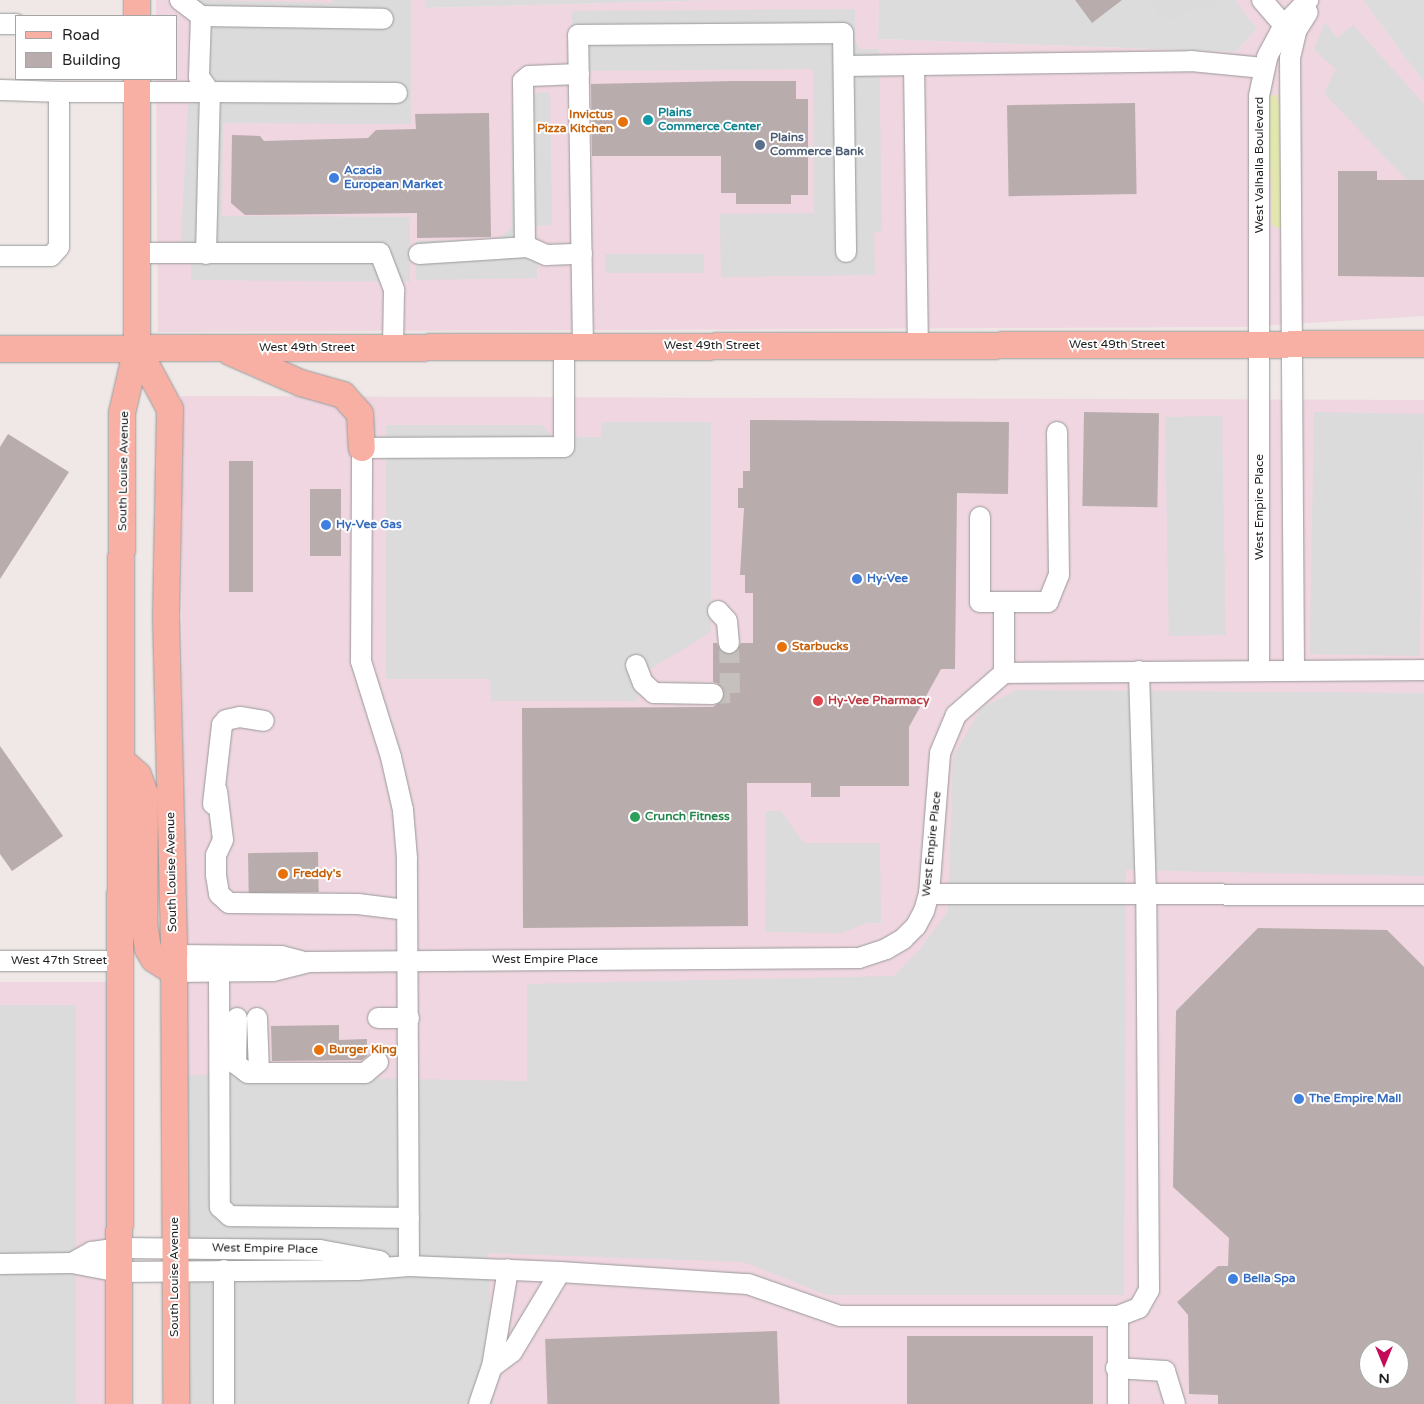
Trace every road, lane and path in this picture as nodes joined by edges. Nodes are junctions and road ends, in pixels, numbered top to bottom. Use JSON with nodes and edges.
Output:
{"nodes":[{"id":1,"x":137,"y":0,"type":"edge"},
{"id":2,"x":180,"y":0,"type":"edge"},
{"id":3,"x":1262,"y":0,"type":"edge"},
{"id":4,"x":1308,"y":2,"type":"edge"},
{"id":5,"x":137,"y":15,"type":"edge"},
{"id":6,"x":201,"y":16,"type":"junction"},
{"id":7,"x":383,"y":19,"type":"dead end"},
{"id":8,"x":0,"y":24,"type":"edge"},
{"id":9,"x":15,"y":24,"type":"edge"},
{"id":10,"x":1290,"y":28,"type":"junction"},
{"id":11,"x":914,"y":65,"type":"junction"},
{"id":12,"x":844,"y":66,"type":"junction"},
{"id":13,"x":1264,"y":68,"type":"junction"},
{"id":14,"x":579,"y":74,"type":"junction"},
{"id":15,"x":137,"y":86,"type":"edge"},
{"id":16,"x":0,"y":90,"type":"edge"},
{"id":17,"x":59,"y":92,"type":"junction"},
{"id":18,"x":210,"y":92,"type":"junction"},
{"id":19,"x":397,"y":93,"type":"dead end"},
{"id":20,"x":528,"y":248,"type":"junction"},
{"id":21,"x":846,"y":252,"type":"dead end"},
{"id":22,"x":137,"y":253,"type":"junction"},
{"id":23,"x":206,"y":254,"type":"junction"},
{"id":24,"x":419,"y":254,"type":"dead end"},
{"id":25,"x":582,"y":254,"type":"junction"},
{"id":26,"x":0,"y":256,"type":"edge"},
{"id":27,"x":1261,"y":344,"type":"junction"},
{"id":28,"x":1293,"y":344,"type":"junction"},
{"id":29,"x":1424,"y":344,"type":"edge"},
{"id":30,"x":918,"y":346,"type":"junction"},
{"id":31,"x":393,"y":347,"type":"junction"},
{"id":32,"x":573,"y":347,"type":"junction"},
{"id":33,"x":137,"y":348,"type":"junction"},
{"id":34,"x":221,"y":348,"type":"junction"},
{"id":35,"x":0,"y":349,"type":"edge"},
{"id":36,"x":1058,"y":432,"type":"dead end"},
{"id":37,"x":362,"y":448,"type":"junction"},
{"id":38,"x":980,"y":517,"type":"dead end"},
{"id":39,"x":1004,"y":603,"type":"junction"},
{"id":40,"x":718,"y":611,"type":"dead end"},
{"id":41,"x":729,"y":643,"type":"tunnel mouth"},
{"id":42,"x":636,"y":665,"type":"dead end"},
{"id":43,"x":1424,"y":670,"type":"edge"},
{"id":44,"x":1139,"y":671,"type":"junction"},
{"id":45,"x":1259,"y":671,"type":"junction"},
{"id":46,"x":1294,"y":671,"type":"junction"},
{"id":47,"x":1004,"y":673,"type":"junction"},
{"id":48,"x":713,"y":694,"type":"tunnel mouth"},
{"id":49,"x":264,"y":720,"type":"dead end"},
{"id":50,"x":122,"y":761,"type":"junction"},
{"id":51,"x":929,"y":894,"type":"junction"},
{"id":52,"x":1146,"y":894,"type":"junction"},
{"id":53,"x":1424,"y":894,"type":"edge"},
{"id":54,"x":406,"y":910,"type":"junction"},
{"id":55,"x":0,"y":961,"type":"edge"},
{"id":56,"x":118,"y":961,"type":"junction"},
{"id":57,"x":409,"y":961,"type":"junction"},
{"id":58,"x":308,"y":962,"type":"junction"},
{"id":59,"x":174,"y":964,"type":"junction"},
{"id":60,"x":219,"y":973,"type":"junction"},
{"id":61,"x":247,"y":1018,"type":"dead end"},
{"id":62,"x":378,"y":1018,"type":"dead end"},
{"id":63,"x":409,"y":1018,"type":"junction"},
{"id":64,"x":378,"y":1062,"type":"dead end"},
{"id":65,"x":409,"y":1218,"type":"junction"},
{"id":66,"x":119,"y":1260,"type":"junction"},
{"id":67,"x":175,"y":1260,"type":"junction"},
{"id":68,"x":0,"y":1264,"type":"edge"},
{"id":69,"x":409,"y":1266,"type":"junction"},
{"id":70,"x":508,"y":1269,"type":"junction"},
{"id":71,"x":224,"y":1270,"type":"junction"},
{"id":72,"x":560,"y":1272,"type":"junction"},
{"id":73,"x":1118,"y":1316,"type":"junction"},
{"id":74,"x":492,"y":1367,"type":"junction"},
{"id":75,"x":1116,"y":1368,"type":"junction"},
{"id":76,"x":119,"y":1404,"type":"edge"},
{"id":77,"x":176,"y":1404,"type":"edge"},
{"id":78,"x":224,"y":1404,"type":"edge"},
{"id":79,"x":478,"y":1404,"type":"edge"},
{"id":80,"x":1118,"y":1404,"type":"edge"},
{"id":81,"x":1175,"y":1404,"type":"edge"}],
"edges":[{"from":1,"to":5,"type":"main road"},
{"from":2,"to":6,"type":"street"},
{"from":3,"to":10,"type":"street"},
{"from":4,"to":10,"type":"street","name":"West Valhalla Boulevard"},
{"from":6,"to":7,"type":"street"},
{"from":6,"to":18,"type":"street"},
{"from":8,"to":9,"type":"street"},
{"from":10,"to":13,"type":"street","name":"West Valhalla Boulevard"},
{"from":10,"to":28,"type":"street","name":"West Valhalla Boulevard"},
{"from":11,"to":12,"type":"street"},
{"from":11,"to":13,"type":"street"},
{"from":11,"to":30,"type":"street"},
{"from":12,"to":14,"type":"street"},
{"from":12,"to":21,"type":"street"},
{"from":13,"to":27,"type":"street","name":"West Valhalla Boulevard"},
{"from":14,"to":20,"type":"street"},
{"from":14,"to":25,"type":"street"},
{"from":15,"to":17,"type":"street"},
{"from":15,"to":18,"type":"street"},
{"from":15,"to":22,"type":"main road","name":"South Louise Avenue"},
{"from":16,"to":17,"type":"street"},
{"from":17,"to":26,"type":"street"},
{"from":18,"to":19,"type":"street"},
{"from":18,"to":23,"type":"street"},
{"from":20,"to":24,"type":"street"},
{"from":20,"to":25,"type":"street"},
{"from":22,"to":23,"type":"street"},
{"from":22,"to":33,"type":"main road","name":"South Louise Avenue"},
{"from":23,"to":31,"type":"street"},
{"from":25,"to":32,"type":"street"},
{"from":27,"to":28,"type":"main road","name":"West 49th Street"},
{"from":27,"to":30,"type":"main road","name":"West 49th Street"},
{"from":27,"to":45,"type":"street","name":"West Empire Place"},
{"from":28,"to":29,"type":"main road","name":"West 49th Street"},
{"from":28,"to":46,"type":"street"},
{"from":30,"to":32,"type":"main road","name":"West 49th Street"},
{"from":31,"to":32,"type":"main road","name":"West 49th Street"},
{"from":31,"to":34,"type":"main road","name":"West 49th Street"},
{"from":32,"to":37,"type":"street"},
{"from":33,"to":34,"type":"main road","name":"West 49th Street"},
{"from":33,"to":35,"type":"main road","name":"West 49th Street"},
{"from":33,"to":50,"type":"main road","name":"South Louise Avenue"},
{"from":33,"to":59,"type":"main road","name":"South Louise Avenue"},
{"from":34,"to":37,"type":"main road"},
{"from":36,"to":39,"type":"street"},
{"from":37,"to":54,"type":"street"},
{"from":38,"to":39,"type":"street"},
{"from":39,"to":47,"type":"street"},
{"from":40,"to":41,"type":"street"},
{"from":42,"to":48,"type":"street"},
{"from":43,"to":46,"type":"street"},
{"from":44,"to":45,"type":"street"},
{"from":44,"to":47,"type":"street"},
{"from":44,"to":52,"type":"street"},
{"from":45,"to":46,"type":"street"},
{"from":47,"to":51,"type":"street","name":"West Empire Place"},
{"from":49,"to":54,"type":"street"},
{"from":50,"to":56,"type":"main road","name":"South Louise Avenue"},
{"from":50,"to":59,"type":"main road"},
{"from":51,"to":52,"type":"street"},
{"from":51,"to":57,"type":"street","name":"West Empire Place"},
{"from":52,"to":53,"type":"street"},
{"from":52,"to":73,"type":"street"},
{"from":54,"to":57,"type":"street"},
{"from":55,"to":56,"type":"street","name":"West 47th Street"},
{"from":56,"to":66,"type":"main road","name":"South Louise Avenue"},
{"from":57,"to":58,"type":"street","name":"West Empire Place"},
{"from":57,"to":63,"type":"street"},
{"from":58,"to":59,"type":"street","name":"West Empire Place"},
{"from":58,"to":60,"type":"street","name":"West Empire Place"},
{"from":59,"to":60,"type":"street","name":"West Empire Place"},
{"from":59,"to":67,"type":"main road","name":"South Louise Avenue"},
{"from":60,"to":65,"type":"street"},
{"from":61,"to":64,"type":"street"},
{"from":62,"to":63,"type":"street"},
{"from":63,"to":65,"type":"street"},
{"from":65,"to":69,"type":"street"},
{"from":66,"to":67,"type":"street","name":"West Empire Place"},
{"from":66,"to":68,"type":"street","name":"West Empire Place"},
{"from":66,"to":76,"type":"main road","name":"South Louise Avenue"},
{"from":67,"to":69,"type":"street","name":"West Empire Place"},
{"from":67,"to":71,"type":"street","name":"West Empire Place"},
{"from":67,"to":77,"type":"main road","name":"South Louise Avenue"},
{"from":69,"to":70,"type":"street"},
{"from":69,"to":71,"type":"street","name":"West Empire Place"},
{"from":70,"to":72,"type":"street"},
{"from":70,"to":74,"type":"street"},
{"from":71,"to":78,"type":"street","name":"West Empire Place"},
{"from":72,"to":73,"type":"street"},
{"from":72,"to":74,"type":"street"},
{"from":73,"to":75,"type":"street"},
{"from":74,"to":79,"type":"street"},
{"from":75,"to":80,"type":"street"},
{"from":75,"to":81,"type":"street"}]}
